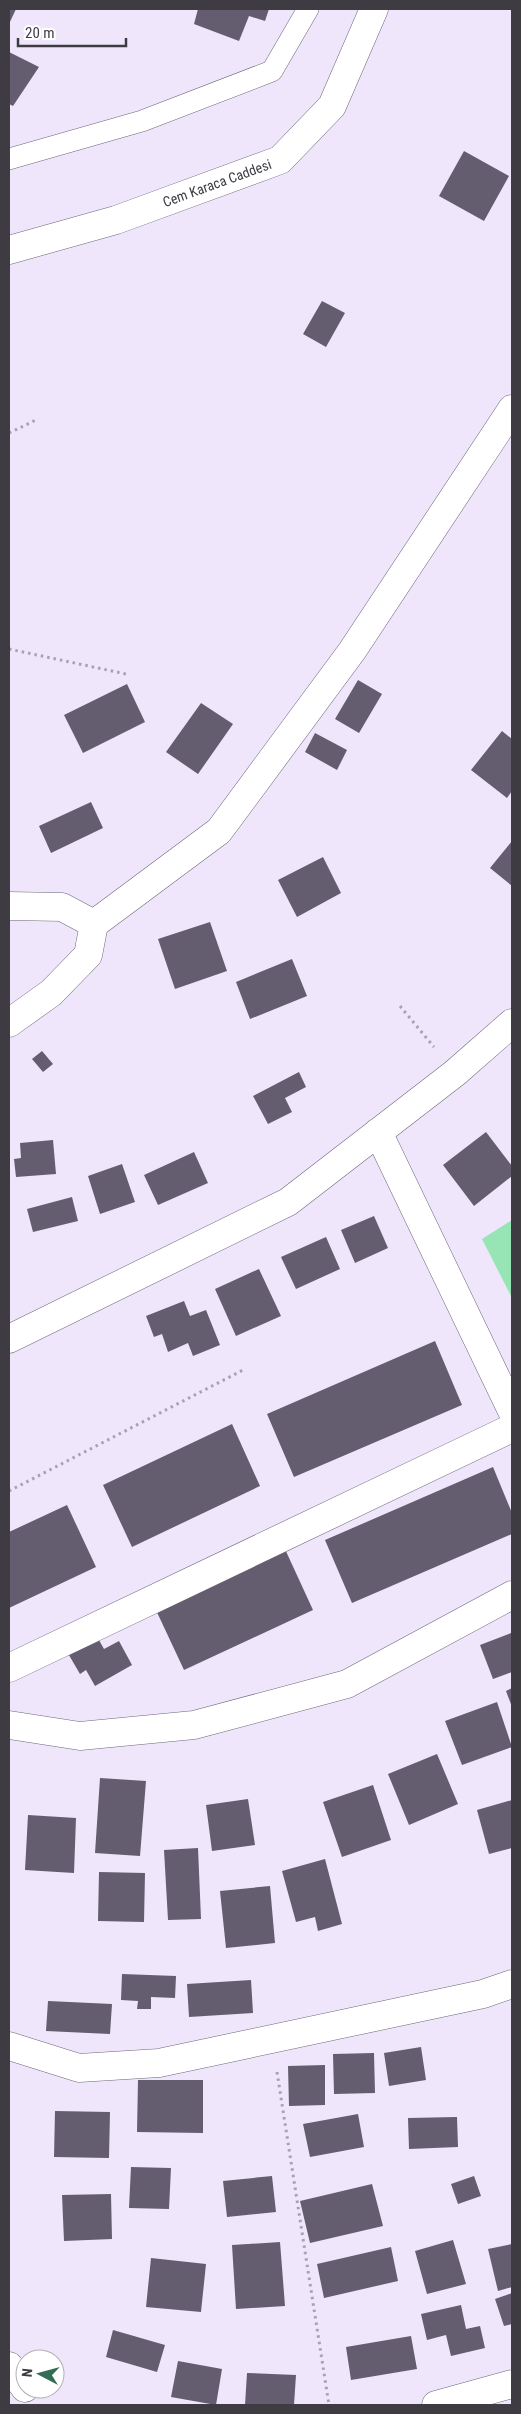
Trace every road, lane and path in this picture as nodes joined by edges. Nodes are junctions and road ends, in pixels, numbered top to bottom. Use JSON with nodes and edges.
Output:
{"nodes":[{"id":1,"x":308,"y":9,"type":"edge"},
{"id":2,"x":374,"y":9,"type":"edge"},
{"id":3,"x":9,"y":159,"type":"edge"},
{"id":4,"x":9,"y":250,"type":"edge"},
{"id":5,"x":512,"y":409,"type":"edge"},
{"id":6,"x":36,"y":420,"type":"dead end"},
{"id":7,"x":9,"y":433,"type":"edge"},
{"id":8,"x":9,"y":649,"type":"edge"},
{"id":9,"x":126,"y":674,"type":"dead end"},
{"id":10,"x":9,"y":906,"type":"edge"},
{"id":11,"x":94,"y":924,"type":"junction"},
{"id":12,"x":400,"y":1006,"type":"dead end"},
{"id":13,"x":9,"y":1023,"type":"edge"},
{"id":14,"x":512,"y":1023,"type":"edge"},
{"id":15,"x":455,"y":1073,"type":"junction"},
{"id":16,"x":378,"y":1132,"type":"junction"},
{"id":17,"x":9,"y":1339,"type":"edge"},
{"id":18,"x":246,"y":1369,"type":"dead end"},
{"id":19,"x":512,"y":1411,"type":"edge"},
{"id":20,"x":512,"y":1428,"type":"edge"},
{"id":21,"x":9,"y":1491,"type":"edge"},
{"id":22,"x":512,"y":1595,"type":"edge"},
{"id":23,"x":9,"y":1668,"type":"edge"},
{"id":24,"x":9,"y":1725,"type":"edge"},
{"id":25,"x":512,"y":1984,"type":"edge"},
{"id":26,"x":272,"y":2039,"type":"junction"},
{"id":27,"x":9,"y":2046,"type":"edge"},
{"id":28,"x":512,"y":2384,"type":"edge"},
{"id":29,"x":329,"y":2405,"type":"edge"},
{"id":30,"x":436,"y":2405,"type":"edge"}],
"edges":[{"from":1,"to":3,"type":"lane"},
{"from":2,"to":4,"type":"street","name":"Cem Karaca Caddesi"},
{"from":5,"to":11,"type":"street"},
{"from":6,"to":7,"type":"path"},
{"from":8,"to":9,"type":"path"},
{"from":10,"to":11,"type":"street"},
{"from":11,"to":13,"type":"street"},
{"from":12,"to":15,"type":"path"},
{"from":14,"to":15,"type":"street"},
{"from":15,"to":16,"type":"street"},
{"from":16,"to":17,"type":"street"},
{"from":16,"to":19,"type":"street"},
{"from":18,"to":21,"type":"path"},
{"from":20,"to":23,"type":"street"},
{"from":22,"to":24,"type":"street"},
{"from":25,"to":26,"type":"street"},
{"from":26,"to":27,"type":"street"},
{"from":26,"to":29,"type":"path"},
{"from":28,"to":30,"type":"street"}]}
